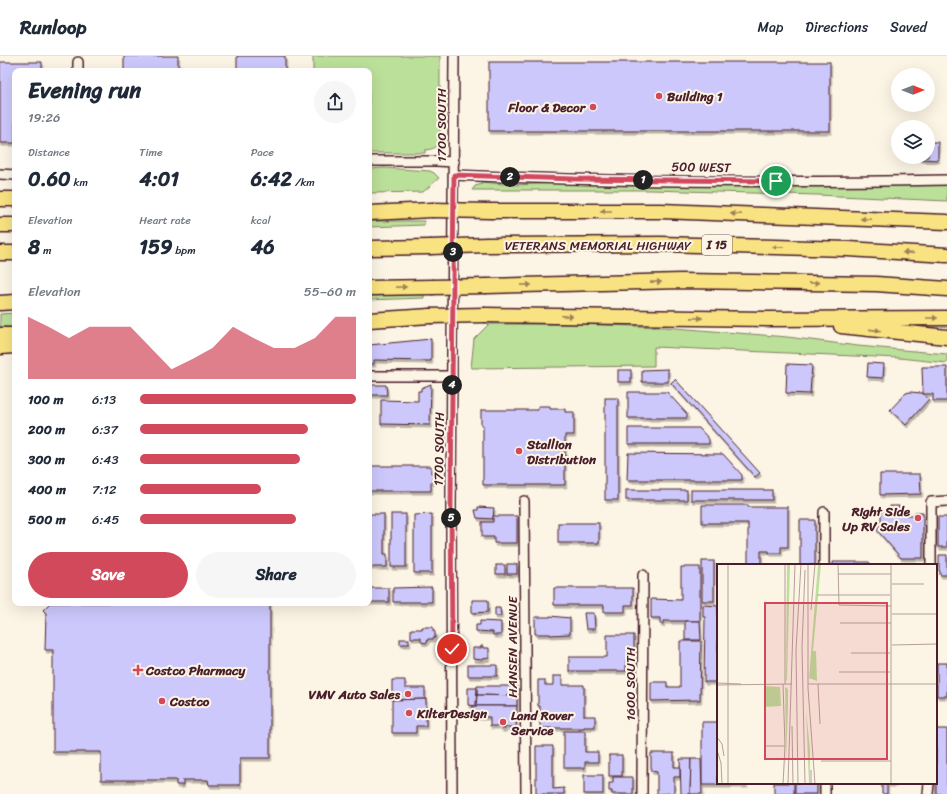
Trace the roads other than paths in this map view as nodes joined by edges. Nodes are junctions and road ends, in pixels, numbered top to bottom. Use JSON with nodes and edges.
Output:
{"nodes":[{"id":1,"x":454,"y":56,"type":"edge"},
{"id":2,"x":372,"y":161,"type":"edge"},
{"id":3,"x":454,"y":162,"type":"junction"},
{"id":4,"x":0,"y":174,"type":"edge"},
{"id":5,"x":12,"y":175,"type":"edge"},
{"id":6,"x":454,"y":175,"type":"junction"},
{"id":7,"x":947,"y":180,"type":"edge"},
{"id":8,"x":0,"y":198,"type":"edge"},
{"id":9,"x":12,"y":199,"type":"edge"},
{"id":10,"x":372,"y":209,"type":"edge"},
{"id":11,"x":432,"y":210,"type":"junction"},
{"id":12,"x":372,"y":213,"type":"edge"},
{"id":13,"x":947,"y":222,"type":"edge"},
{"id":14,"x":0,"y":225,"type":"edge"},
{"id":15,"x":12,"y":225,"type":"edge"},
{"id":16,"x":372,"y":248,"type":"edge"},
{"id":17,"x":0,"y":253,"type":"edge"},
{"id":18,"x":12,"y":253,"type":"edge"},
{"id":19,"x":947,"y":255,"type":"edge"},
{"id":20,"x":372,"y":288,"type":"edge"},
{"id":21,"x":947,"y":289,"type":"edge"},
{"id":22,"x":0,"y":294,"type":"edge"},
{"id":23,"x":12,"y":294,"type":"edge"},
{"id":24,"x":12,"y":302,"type":"edge"},
{"id":25,"x":0,"y":303,"type":"edge"},
{"id":26,"x":947,"y":318,"type":"edge"},
{"id":27,"x":766,"y":319,"type":"junction"},
{"id":28,"x":372,"y":320,"type":"edge"},
{"id":29,"x":0,"y":335,"type":"edge"},
{"id":30,"x":12,"y":335,"type":"edge"},
{"id":31,"x":947,"y":337,"type":"edge"},
{"id":32,"x":12,"y":346,"type":"edge"},
{"id":33,"x":0,"y":347,"type":"edge"},
{"id":34,"x":372,"y":376,"type":"edge"},
{"id":35,"x":452,"y":376,"type":"junction"},
{"id":36,"x":524,"y":501,"type":"dead end"},
{"id":37,"x":947,"y":501,"type":"edge"},
{"id":38,"x":824,"y":512,"type":"dead end"},
{"id":39,"x":824,"y":564,"type":"edge"},
{"id":40,"x":931,"y":564,"type":"edge"},
{"id":41,"x":643,"y":575,"type":"dead end"},
{"id":42,"x":452,"y":794,"type":"edge"},
{"id":43,"x":526,"y":794,"type":"edge"},
{"id":44,"x":642,"y":794,"type":"edge"}],
"edges":[{"from":1,"to":3,"type":"street","name":"1700 SOUTH"},
{"from":2,"to":3,"type":"street"},
{"from":3,"to":6,"type":"street","name":"1700 SOUTH"},
{"from":4,"to":5,"type":"street"},
{"from":6,"to":7,"type":"street","name":"500 WEST"},
{"from":6,"to":35,"type":"street","name":"1700 SOUTH"},
{"from":8,"to":9,"type":"highway"},
{"from":10,"to":11,"type":"highway"},
{"from":11,"to":12,"type":"highway"},
{"from":13,"to":11,"type":"highway","one_way":true,"bridge":true},
{"from":14,"to":15,"type":"highway"},
{"from":19,"to":16,"type":"highway","name":"VETERANS MEMORIAL HIGHWAY","number":"I 15","one_way":true,"bridge":true},
{"from":17,"to":18,"type":"highway"},
{"from":20,"to":21,"type":"highway","one_way":true,"bridge":true},
{"from":22,"to":23,"type":"highway"},
{"from":24,"to":25,"type":"highway"},
{"from":27,"to":26,"type":"highway","one_way":true},
{"from":28,"to":27,"type":"highway","one_way":true,"bridge":true},
{"from":27,"to":31,"type":"highway","one_way":true},
{"from":29,"to":30,"type":"highway"},
{"from":32,"to":33,"type":"highway"},
{"from":34,"to":35,"type":"street"},
{"from":35,"to":42,"type":"street","name":"1700 SOUTH"},
{"from":36,"to":43,"type":"street","name":"HANSEN AVENUE"},
{"from":37,"to":40,"type":"street"},
{"from":38,"to":39,"type":"street"},
{"from":41,"to":44,"type":"street","name":"1600 SOUTH"}]}
